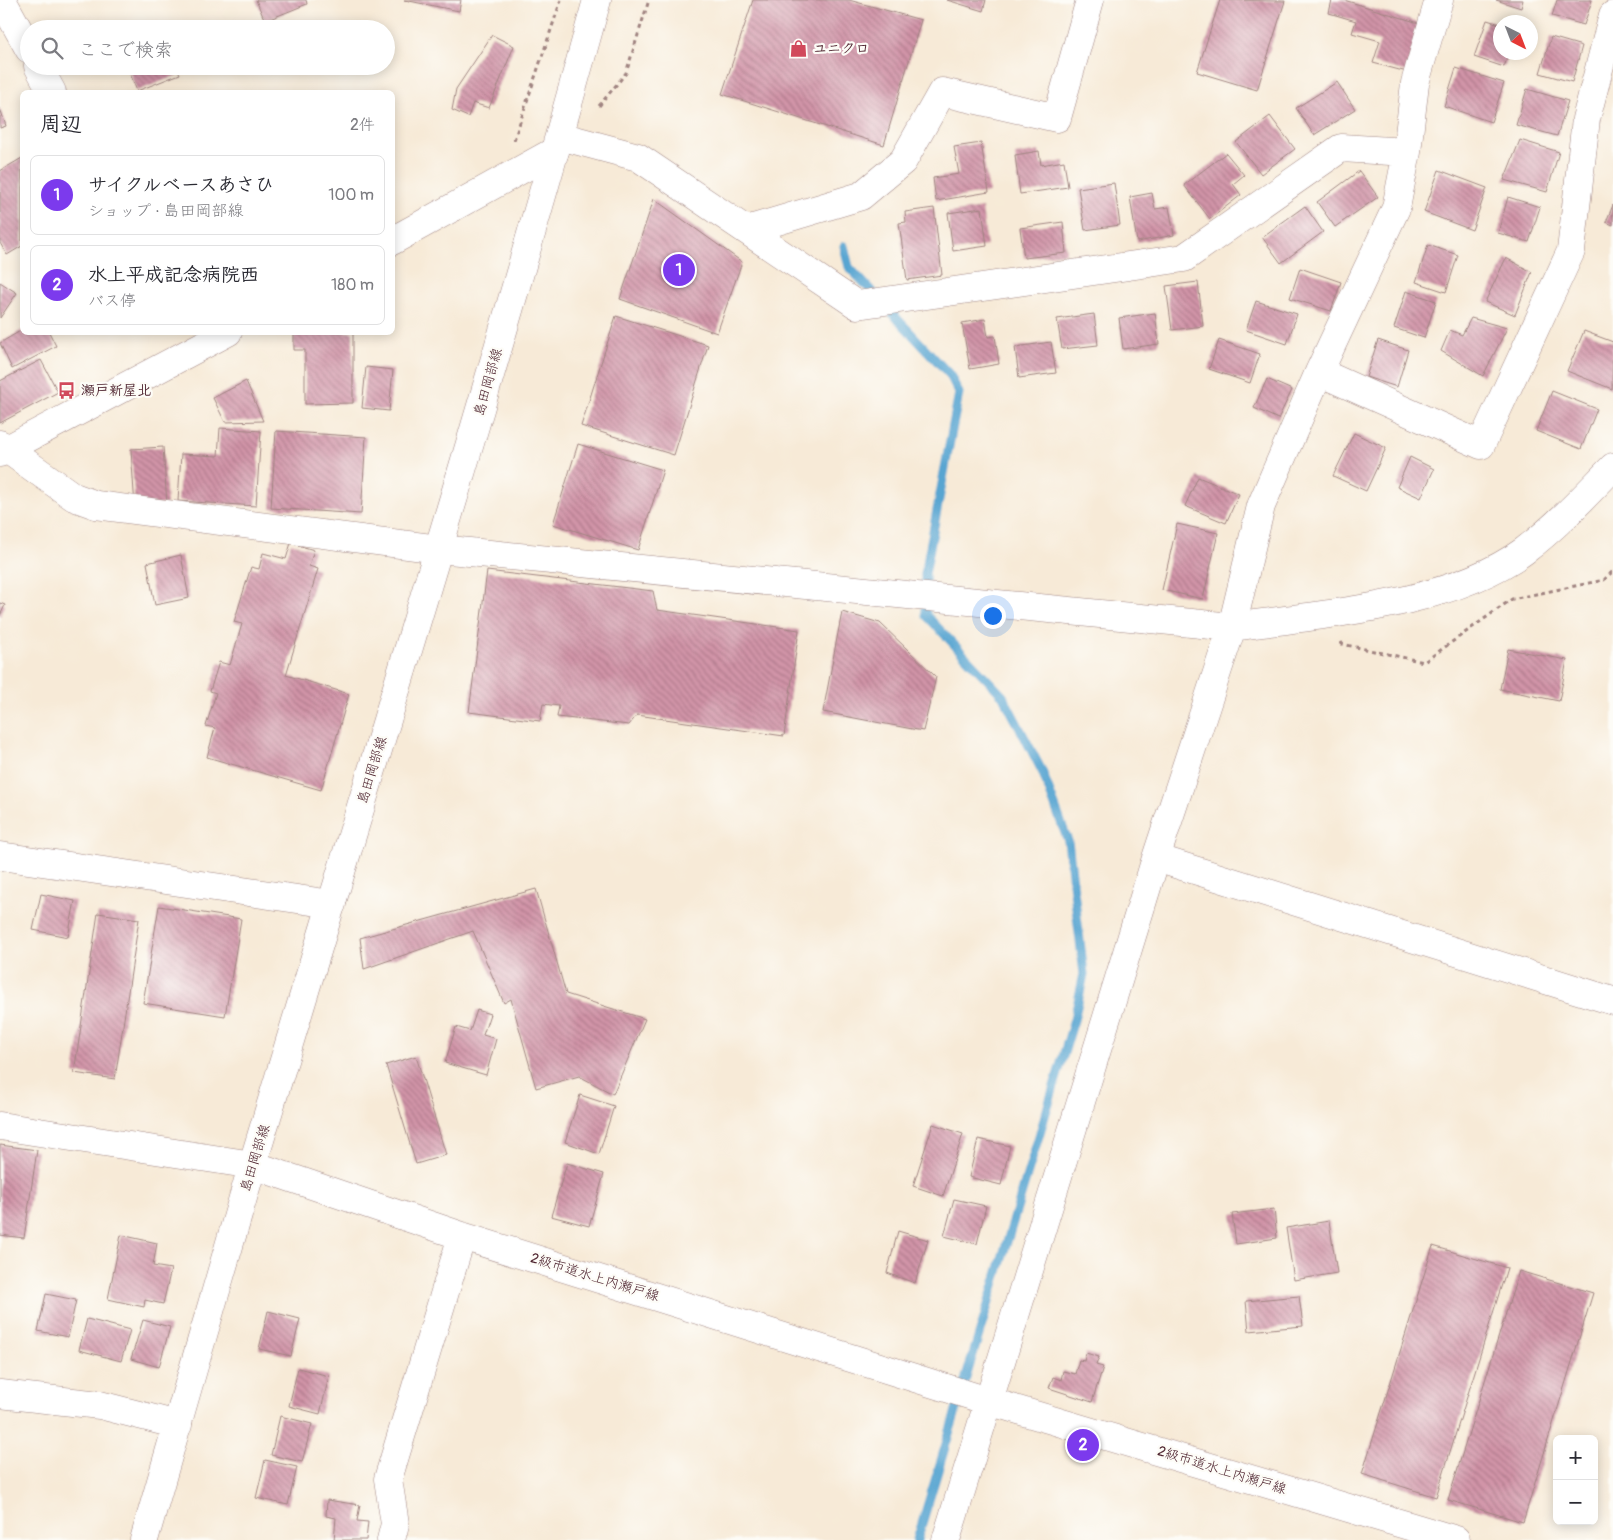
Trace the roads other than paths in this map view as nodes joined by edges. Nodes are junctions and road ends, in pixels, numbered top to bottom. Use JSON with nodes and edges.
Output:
{"nodes":[{"id":1,"x":2,"y":0,"type":"edge"},
{"id":2,"x":597,"y":0,"type":"edge"},
{"id":3,"x":1090,"y":0,"type":"edge"},
{"id":4,"x":1439,"y":0,"type":"edge"},
{"id":5,"x":1613,"y":16,"type":"edge"},
{"id":6,"x":20,"y":33,"type":"edge"},
{"id":7,"x":43,"y":75,"type":"edge"},
{"id":8,"x":51,"y":90,"type":"edge"},
{"id":9,"x":558,"y":143,"type":"junction"},
{"id":10,"x":1407,"y":152,"type":"junction"},
{"id":11,"x":746,"y":230,"type":"junction"},
{"id":12,"x":395,"y":239,"type":"edge"},
{"id":13,"x":215,"y":335,"type":"edge"},
{"id":14,"x":186,"y":342,"type":"edge"},
{"id":15,"x":1319,"y":372,"type":"junction"},
{"id":16,"x":2,"y":449,"type":"edge"},
{"id":17,"x":1613,"y":467,"type":"edge"},
{"id":18,"x":439,"y":549,"type":"junction"},
{"id":19,"x":1232,"y":627,"type":"junction"},
{"id":20,"x":0,"y":856,"type":"edge"},
{"id":21,"x":1156,"y":858,"type":"junction"},
{"id":22,"x":332,"y":904,"type":"junction"},
{"id":23,"x":1613,"y":1001,"type":"edge"},
{"id":24,"x":0,"y":1126,"type":"edge"},
{"id":25,"x":253,"y":1166,"type":"junction"},
{"id":26,"x":462,"y":1236,"type":"junction"},
{"id":27,"x":0,"y":1394,"type":"edge"},
{"id":28,"x":988,"y":1401,"type":"junction"},
{"id":29,"x":178,"y":1425,"type":"junction"},
{"id":30,"x":144,"y":1540,"type":"edge"},
{"id":31,"x":391,"y":1540,"type":"edge"},
{"id":32,"x":946,"y":1540,"type":"edge"},
{"id":33,"x":1456,"y":1540,"type":"edge"}],
"edges":[{"from":1,"to":6,"type":"street"},
{"from":2,"to":9,"type":"street","name":"島田岡部線"},
{"from":3,"to":11,"type":"street"},
{"from":4,"to":10,"type":"street"},
{"from":5,"to":15,"type":"street"},
{"from":7,"to":8,"type":"street"},
{"from":9,"to":11,"type":"street"},
{"from":9,"to":12,"type":"street"},
{"from":9,"to":18,"type":"street","name":"島田岡部線"},
{"from":10,"to":11,"type":"street"},
{"from":10,"to":15,"type":"street"},
{"from":13,"to":14,"type":"street"},
{"from":14,"to":16,"type":"street"},
{"from":15,"to":19,"type":"street"},
{"from":16,"to":18,"type":"street"},
{"from":17,"to":19,"type":"street"},
{"from":18,"to":19,"type":"street"},
{"from":18,"to":22,"type":"street","name":"島田岡部線"},
{"from":19,"to":21,"type":"street"},
{"from":20,"to":22,"type":"street"},
{"from":21,"to":23,"type":"street"},
{"from":21,"to":28,"type":"street"},
{"from":22,"to":25,"type":"street","name":"島田岡部線"},
{"from":24,"to":25,"type":"street","name":"2級市道水上内瀬戸線"},
{"from":25,"to":26,"type":"street","name":"2級市道水上内瀬戸線"},
{"from":25,"to":29,"type":"street","name":"島田岡部線"},
{"from":26,"to":28,"type":"street","name":"2級市道水上内瀬戸線"},
{"from":26,"to":31,"type":"street"},
{"from":27,"to":29,"type":"street"},
{"from":28,"to":32,"type":"street"},
{"from":28,"to":33,"type":"street","name":"2級市道水上内瀬戸線"},
{"from":29,"to":30,"type":"street","name":"島田岡部線"}]}
